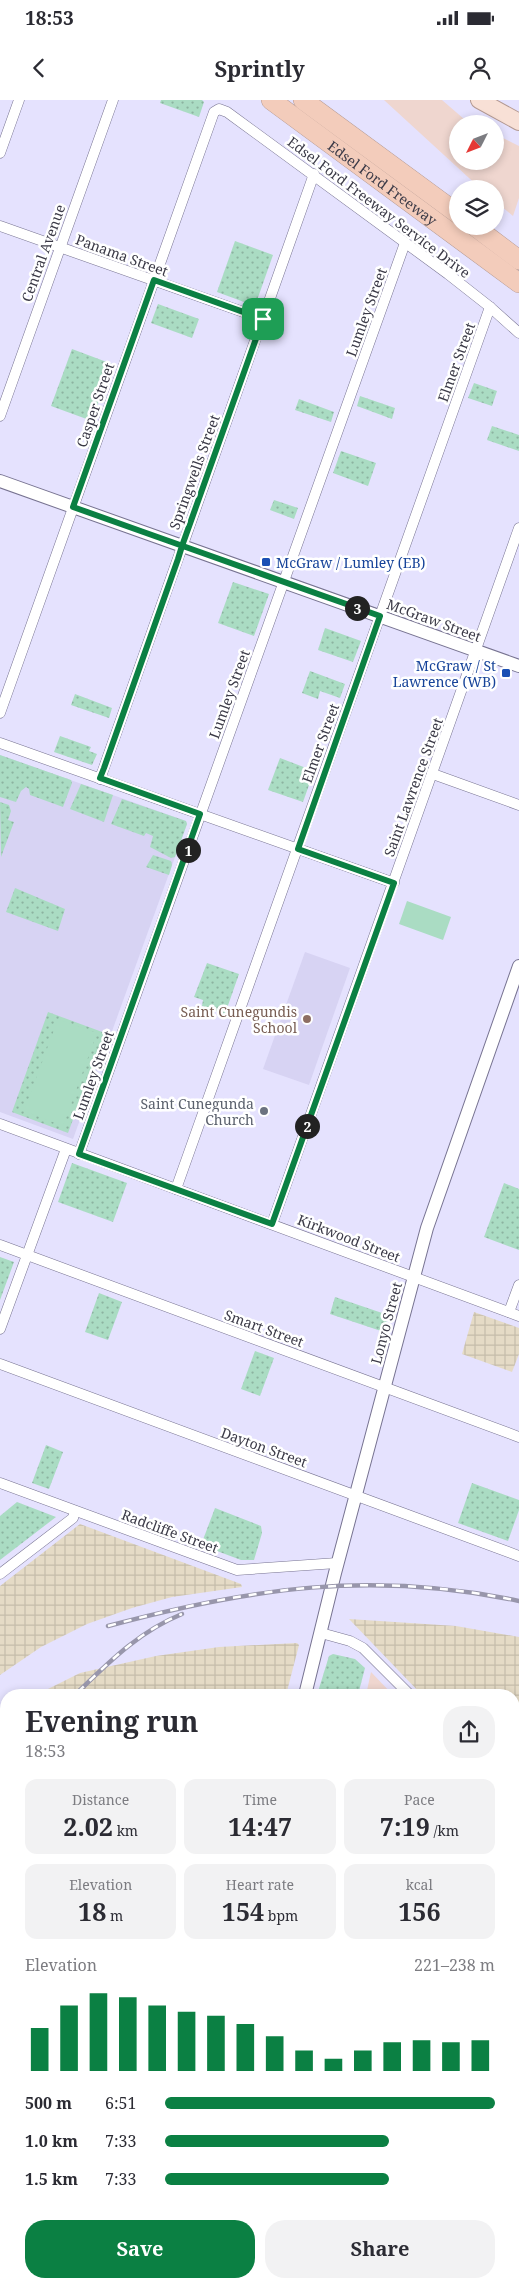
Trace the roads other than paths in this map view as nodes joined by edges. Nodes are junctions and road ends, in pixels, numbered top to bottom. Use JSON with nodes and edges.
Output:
{"nodes":[{"id":1,"x":19,"y":100,"type":"edge"},
{"id":2,"x":113,"y":100,"type":"edge"},
{"id":3,"x":271,"y":100,"type":"edge"},
{"id":4,"x":303,"y":100,"type":"edge"},
{"id":5,"x":478,"y":100,"type":"edge"},
{"id":6,"x":219,"y":109,"type":"joint"},
{"id":7,"x":519,"y":122,"type":"edge"},
{"id":8,"x":0,"y":154,"type":"edge"},
{"id":9,"x":314,"y":174,"type":"junction"},
{"id":10,"x":449,"y":207,"type":"edge"},
{"id":11,"x":0,"y":226,"type":"edge"},
{"id":12,"x":486,"y":235,"type":"edge"},
{"id":13,"x":500,"y":235,"type":"edge"},
{"id":14,"x":405,"y":243,"type":"junction"},
{"id":15,"x":60,"y":247,"type":"junction"},
{"id":16,"x":519,"y":248,"type":"edge"},
{"id":17,"x":519,"y":260,"type":"edge"},
{"id":18,"x":489,"y":261,"type":"junction"},
{"id":19,"x":154,"y":280,"type":"junction"},
{"id":20,"x":519,"y":283,"type":"edge"},
{"id":21,"x":519,"y":298,"type":"edge"},
{"id":22,"x":490,"y":307,"type":"junction"},
{"id":23,"x":263,"y":319,"type":"junction"},
{"id":24,"x":519,"y":333,"type":"edge"},
{"id":25,"x":0,"y":416,"type":"edge"},
{"id":26,"x":0,"y":481,"type":"edge"},
{"id":27,"x":73,"y":507,"type":"junction"},
{"id":28,"x":519,"y":528,"type":"edge"},
{"id":29,"x":182,"y":546,"type":"junction"},
{"id":30,"x":284,"y":582,"type":"junction"},
{"id":31,"x":380,"y":616,"type":"junction"},
{"id":32,"x":476,"y":651,"type":"junction"},
{"id":33,"x":519,"y":666,"type":"edge"},
{"id":34,"x":0,"y":713,"type":"edge"},
{"id":35,"x":0,"y":743,"type":"edge"},
{"id":36,"x":433,"y":774,"type":"junction"},
{"id":37,"x":100,"y":778,"type":"junction"},
{"id":38,"x":519,"y":805,"type":"edge"},
{"id":39,"x":200,"y":814,"type":"junction"},
{"id":40,"x":298,"y":849,"type":"junction"},
{"id":41,"x":394,"y":883,"type":"junction"},
{"id":42,"x":519,"y":966,"type":"edge"},
{"id":43,"x":0,"y":1124,"type":"edge"},
{"id":44,"x":66,"y":1149,"type":"junction"},
{"id":45,"x":79,"y":1154,"type":"junction"},
{"id":46,"x":176,"y":1189,"type":"junction"},
{"id":47,"x":272,"y":1224,"type":"junction"},
{"id":48,"x":0,"y":1245,"type":"edge"},
{"id":49,"x":27,"y":1255,"type":"junction"},
{"id":50,"x":414,"y":1277,"type":"junction"},
{"id":51,"x":519,"y":1285,"type":"edge"},
{"id":52,"x":514,"y":1314,"type":"edge"},
{"id":53,"x":0,"y":1329,"type":"edge"},
{"id":54,"x":0,"y":1364,"type":"edge"},
{"id":55,"x":378,"y":1385,"type":"junction"},
{"id":56,"x":519,"y":1437,"type":"edge"},
{"id":57,"x":0,"y":1483,"type":"edge"},
{"id":58,"x":356,"y":1496,"type":"junction"},
{"id":59,"x":75,"y":1511,"type":"junction"},
{"id":60,"x":519,"y":1556,"type":"edge"},
{"id":61,"x":337,"y":1563,"type":"junction"},
{"id":62,"x":0,"y":1574,"type":"edge"},
{"id":63,"x":322,"y":1633,"type":"junction"},
{"id":64,"x":307,"y":1689,"type":"edge"},
{"id":65,"x":404,"y":1689,"type":"edge"}],
"edges":[{"from":1,"to":8,"type":"street"},
{"from":2,"to":15,"type":"street","name":"Central Avenue"},
{"from":3,"to":18,"type":"highway","name":"Edsel Ford Freeway"},
{"from":4,"to":10,"type":"highway","name":"Edsel Ford Freeway"},
{"from":5,"to":7,"type":"main road"},
{"from":6,"to":9,"type":"street","name":"Edsel Ford Freeway Service Drive"},
{"from":6,"to":19,"type":"street","name":"Casper Street"},
{"from":9,"to":14,"type":"street","name":"Edsel Ford Freeway Service Drive"},
{"from":9,"to":23,"type":"street","name":"Springwells Street"},
{"from":11,"to":15,"type":"street","name":"Panama Street"},
{"from":12,"to":17,"type":"highway"},
{"from":13,"to":16,"type":"highway"},
{"from":14,"to":22,"type":"street","name":"Edsel Ford Freeway Service Drive"},
{"from":14,"to":30,"type":"street","name":"Lumley Street"},
{"from":15,"to":19,"type":"street","name":"Panama Street"},
{"from":15,"to":25,"type":"street","name":"Central Avenue"},
{"from":18,"to":20,"type":"highway","name":"Edsel Ford Freeway"},
{"from":18,"to":21,"type":"highway"},
{"from":19,"to":23,"type":"street","name":"Panama Street"},
{"from":19,"to":27,"type":"street","name":"Casper Street"},
{"from":22,"to":24,"type":"street","name":"Edsel Ford Freeway Service Drive"},
{"from":22,"to":31,"type":"street","name":"Elmer Street"},
{"from":23,"to":29,"type":"street","name":"Springwells Street"},
{"from":26,"to":27,"type":"street","name":"McGraw Street"},
{"from":27,"to":29,"type":"street","name":"McGraw Street"},
{"from":27,"to":34,"type":"street","name":"Casper Street"},
{"from":28,"to":32,"type":"street","name":"Saint Lawrence Street"},
{"from":29,"to":30,"type":"street","name":"McGraw Street"},
{"from":29,"to":37,"type":"street","name":"Springwells Street"},
{"from":30,"to":31,"type":"street","name":"McGraw Street"},
{"from":30,"to":39,"type":"street","name":"Lumley Street"},
{"from":31,"to":32,"type":"street","name":"McGraw Street"},
{"from":31,"to":40,"type":"street","name":"Elmer Street"},
{"from":32,"to":33,"type":"street","name":"McGraw Street"},
{"from":32,"to":36,"type":"street","name":"Saint Lawrence Street"},
{"from":35,"to":37,"type":"street"},
{"from":36,"to":38,"type":"street"},
{"from":36,"to":41,"type":"street","name":"Saint Lawrence Street"},
{"from":37,"to":39,"type":"street"},
{"from":39,"to":40,"type":"street"},
{"from":39,"to":45,"type":"street","name":"Lumley Street"},
{"from":40,"to":41,"type":"street"},
{"from":40,"to":46,"type":"street","name":"Elmer Street"},
{"from":41,"to":47,"type":"street","name":"Saint Lawrence Street"},
{"from":42,"to":50,"type":"street","name":"Lonyo Street"},
{"from":43,"to":44,"type":"street","name":"Kirkwood Street"},
{"from":44,"to":45,"type":"street","name":"Kirkwood Street"},
{"from":44,"to":49,"type":"street"},
{"from":45,"to":46,"type":"street","name":"Kirkwood Street"},
{"from":46,"to":47,"type":"street","name":"Kirkwood Street"},
{"from":47,"to":50,"type":"street","name":"Kirkwood Street"},
{"from":48,"to":49,"type":"street","name":"Smart Street"},
{"from":49,"to":53,"type":"street"},
{"from":49,"to":55,"type":"street","name":"Smart Street"},
{"from":50,"to":52,"type":"street","name":"Kirkwood Street"},
{"from":50,"to":55,"type":"street","name":"Lonyo Street"},
{"from":51,"to":52,"type":"street"},
{"from":54,"to":58,"type":"street","name":"Dayton Street"},
{"from":55,"to":56,"type":"street","name":"Smart Street"},
{"from":55,"to":58,"type":"street","name":"Lonyo Street"},
{"from":57,"to":59,"type":"street","name":"Radcliffe Street"},
{"from":58,"to":60,"type":"street","name":"Dayton Street"},
{"from":58,"to":61,"type":"street","name":"Lonyo Street"},
{"from":59,"to":61,"type":"street","name":"Radcliffe Street"},
{"from":59,"to":62,"type":"street"},
{"from":61,"to":63,"type":"street","name":"Lonyo Street"},
{"from":63,"to":64,"type":"street","name":"Lonyo Street"},
{"from":63,"to":65,"type":"street"}]}
